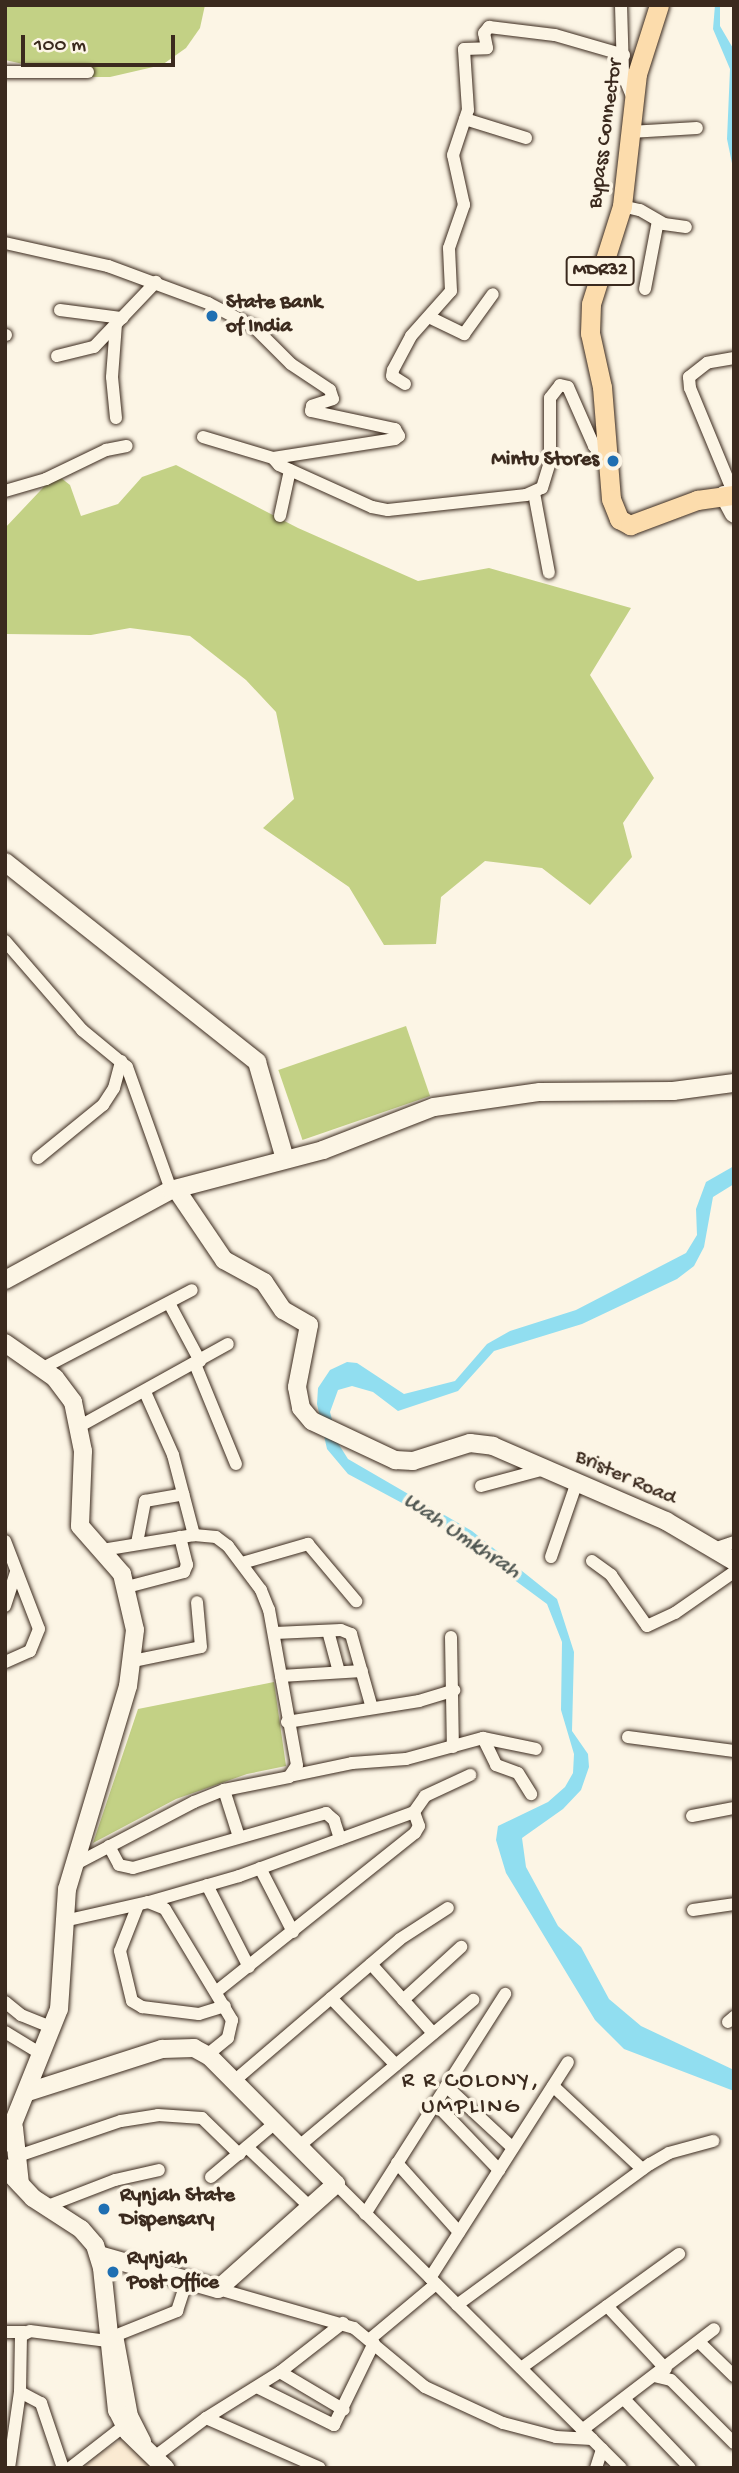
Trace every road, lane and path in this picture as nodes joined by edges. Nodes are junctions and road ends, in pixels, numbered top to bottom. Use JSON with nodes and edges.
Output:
{"nodes":[{"id":1,"x":621,"y":5,"type":"edge"},
{"id":2,"x":659,"y":5,"type":"edge"},
{"id":3,"x":624,"y":55,"type":"junction"},
{"id":4,"x":5,"y":72,"type":"edge"},
{"id":5,"x":88,"y":72,"type":"dead end"},
{"id":6,"x":633,"y":99,"type":"junction"},
{"id":7,"x":465,"y":119,"type":"junction"},
{"id":8,"x":697,"y":128,"type":"dead end"},
{"id":9,"x":630,"y":132,"type":"junction"},
{"id":10,"x":526,"y":138,"type":"dead end"},
{"id":11,"x":622,"y":206,"type":"junction"},
{"id":12,"x":658,"y":221,"type":"junction"},
{"id":13,"x":686,"y":227,"type":"dead end"},
{"id":14,"x":5,"y":243,"type":"edge"},
{"id":15,"x":156,"y":282,"type":"junction"},
{"id":16,"x":645,"y":289,"type":"dead end"},
{"id":17,"x":493,"y":294,"type":"dead end"},
{"id":18,"x":60,"y":310,"type":"dead end"},
{"id":19,"x":431,"y":318,"type":"junction"},
{"id":20,"x":119,"y":321,"type":"junction"},
{"id":21,"x":57,"y":356,"type":"dead end"},
{"id":22,"x":734,"y":358,"type":"edge"},
{"id":23,"x":405,"y":384,"type":"dead end"},
{"id":24,"x":116,"y":418,"type":"dead end"},
{"id":25,"x":203,"y":437,"type":"dead end"},
{"id":26,"x":127,"y":446,"type":"dead end"},
{"id":27,"x":273,"y":458,"type":"junction"},
{"id":28,"x":607,"y":462,"type":"junction"},
{"id":29,"x":290,"y":470,"type":"junction"},
{"id":30,"x":5,"y":491,"type":"edge"},
{"id":31,"x":534,"y":493,"type":"junction"},
{"id":32,"x":731,"y":494,"type":"edge"},
{"id":33,"x":734,"y":514,"type":"edge"},
{"id":34,"x":280,"y":516,"type":"dead end"},
{"id":35,"x":549,"y":573,"type":"dead end"},
{"id":36,"x":5,"y":862,"type":"edge"},
{"id":37,"x":5,"y":942,"type":"edge"},
{"id":38,"x":121,"y":1061,"type":"junction"},
{"id":39,"x":734,"y":1083,"type":"edge"},
{"id":40,"x":38,"y":1158,"type":"dead end"},
{"id":41,"x":285,"y":1159,"type":"junction"},
{"id":42,"x":174,"y":1190,"type":"junction"},
{"id":43,"x":5,"y":1280,"type":"edge"},
{"id":44,"x":192,"y":1290,"type":"dead end"},
{"id":45,"x":169,"y":1303,"type":"junction"},
{"id":46,"x":5,"y":1343,"type":"edge"},
{"id":47,"x":228,"y":1344,"type":"dead end"},
{"id":48,"x":197,"y":1363,"type":"junction"},
{"id":49,"x":41,"y":1369,"type":"junction"},
{"id":50,"x":145,"y":1392,"type":"junction"},
{"id":51,"x":80,"y":1426,"type":"junction"},
{"id":52,"x":236,"y":1464,"type":"dead end"},
{"id":53,"x":545,"y":1469,"type":"junction"},
{"id":54,"x":577,"y":1482,"type":"junction"},
{"id":55,"x":481,"y":1486,"type":"dead end"},
{"id":56,"x":183,"y":1494,"type":"junction"},
{"id":57,"x":194,"y":1535,"type":"junction"},
{"id":58,"x":180,"y":1537,"type":"junction"},
{"id":59,"x":5,"y":1541,"type":"edge"},
{"id":60,"x":734,"y":1542,"type":"edge"},
{"id":61,"x":137,"y":1543,"type":"junction"},
{"id":62,"x":714,"y":1549,"type":"junction"},
{"id":63,"x":102,"y":1550,"type":"junction"},
{"id":64,"x":551,"y":1557,"type":"dead end"},
{"id":65,"x":592,"y":1561,"type":"dead end"},
{"id":66,"x":734,"y":1562,"type":"edge"},
{"id":67,"x":242,"y":1563,"type":"junction"},
{"id":68,"x":734,"y":1572,"type":"edge"},
{"id":69,"x":16,"y":1573,"type":"junction"},
{"id":70,"x":127,"y":1587,"type":"junction"},
{"id":71,"x":356,"y":1601,"type":"dead end"},
{"id":72,"x":197,"y":1602,"type":"dead end"},
{"id":73,"x":5,"y":1606,"type":"edge"},
{"id":74,"x":328,"y":1631,"type":"junction"},
{"id":75,"x":275,"y":1633,"type":"junction"},
{"id":76,"x":451,"y":1637,"type":"dead end"},
{"id":77,"x":132,"y":1661,"type":"junction"},
{"id":78,"x":5,"y":1662,"type":"edge"},
{"id":79,"x":362,"y":1671,"type":"junction"},
{"id":80,"x":339,"y":1672,"type":"junction"},
{"id":81,"x":281,"y":1676,"type":"junction"},
{"id":82,"x":454,"y":1690,"type":"junction"},
{"id":83,"x":372,"y":1708,"type":"junction"},
{"id":84,"x":287,"y":1722,"type":"junction"},
{"id":85,"x":628,"y":1737,"type":"dead end"},
{"id":86,"x":483,"y":1738,"type":"junction"},
{"id":87,"x":453,"y":1747,"type":"junction"},
{"id":88,"x":536,"y":1749,"type":"dead end"},
{"id":89,"x":734,"y":1751,"type":"edge"},
{"id":90,"x":470,"y":1775,"type":"dead end"},
{"id":91,"x":289,"y":1777,"type":"junction"},
{"id":92,"x":224,"y":1790,"type":"junction"},
{"id":93,"x":531,"y":1794,"type":"dead end"},
{"id":94,"x":734,"y":1808,"type":"edge"},
{"id":95,"x":414,"y":1812,"type":"junction"},
{"id":96,"x":692,"y":1816,"type":"dead end"},
{"id":97,"x":239,"y":1837,"type":"junction"},
{"id":98,"x":340,"y":1839,"type":"junction"},
{"id":99,"x":110,"y":1846,"type":"junction"},
{"id":100,"x":72,"y":1866,"type":"junction"},
{"id":101,"x":260,"y":1868,"type":"junction"},
{"id":102,"x":207,"y":1885,"type":"junction"},
{"id":103,"x":143,"y":1904,"type":"junction"},
{"id":104,"x":734,"y":1905,"type":"edge"},
{"id":105,"x":448,"y":1908,"type":"dead end"},
{"id":106,"x":693,"y":1910,"type":"dead end"},
{"id":107,"x":64,"y":1921,"type":"junction"},
{"id":108,"x":293,"y":1932,"type":"junction"},
{"id":109,"x":461,"y":1947,"type":"dead end"},
{"id":110,"x":371,"y":1964,"type":"junction"},
{"id":111,"x":249,"y":1967,"type":"junction"},
{"id":112,"x":217,"y":1991,"type":"junction"},
{"id":113,"x":505,"y":1994,"type":"dead end"},
{"id":114,"x":331,"y":1998,"type":"junction"},
{"id":115,"x":403,"y":2000,"type":"junction"},
{"id":116,"x":473,"y":2000,"type":"dead end"},
{"id":117,"x":5,"y":2002,"type":"edge"},
{"id":118,"x":225,"y":2006,"type":"junction"},
{"id":119,"x":53,"y":2028,"type":"junction"},
{"id":120,"x":5,"y":2032,"type":"edge"},
{"id":121,"x":433,"y":2033,"type":"junction"},
{"id":122,"x":43,"y":2055,"type":"junction"},
{"id":123,"x":207,"y":2055,"type":"junction"},
{"id":124,"x":568,"y":2062,"type":"dead end"},
{"id":125,"x":396,"y":2065,"type":"junction"},
{"id":126,"x":233,"y":2081,"type":"junction"},
{"id":127,"x":446,"y":2086,"type":"junction"},
{"id":128,"x":553,"y":2086,"type":"junction"},
{"id":129,"x":28,"y":2092,"type":"junction"},
{"id":130,"x":435,"y":2103,"type":"junction"},
{"id":131,"x":274,"y":2124,"type":"junction"},
{"id":132,"x":713,"y":2141,"type":"dead end"},
{"id":133,"x":298,"y":2147,"type":"junction"},
{"id":134,"x":513,"y":2148,"type":"junction"},
{"id":135,"x":243,"y":2150,"type":"junction"},
{"id":136,"x":9,"y":2156,"type":"edge"},
{"id":137,"x":397,"y":2163,"type":"junction"},
{"id":138,"x":642,"y":2169,"type":"junction"},
{"id":139,"x":159,"y":2170,"type":"dead end"},
{"id":140,"x":499,"y":2170,"type":"junction"},
{"id":141,"x":211,"y":2177,"type":"dead end"},
{"id":142,"x":336,"y":2185,"type":"junction"},
{"id":143,"x":45,"y":2207,"type":"junction"},
{"id":144,"x":310,"y":2207,"type":"junction"},
{"id":145,"x":365,"y":2214,"type":"junction"},
{"id":146,"x":459,"y":2232,"type":"junction"},
{"id":147,"x":678,"y":2254,"type":"dead end"},
{"id":148,"x":99,"y":2255,"type":"junction"},
{"id":149,"x":187,"y":2280,"type":"junction"},
{"id":150,"x":433,"y":2281,"type":"junction"},
{"id":151,"x":218,"y":2289,"type":"junction"},
{"id":152,"x":457,"y":2305,"type":"junction"},
{"id":153,"x":607,"y":2306,"type":"junction"},
{"id":154,"x":343,"y":2323,"type":"junction"},
{"id":155,"x":714,"y":2329,"type":"dead end"},
{"id":156,"x":5,"y":2332,"type":"edge"},
{"id":157,"x":24,"y":2332,"type":"junction"},
{"id":158,"x":107,"y":2341,"type":"junction"},
{"id":159,"x":372,"y":2341,"type":"junction"},
{"id":160,"x":699,"y":2342,"type":"junction"},
{"id":161,"x":521,"y":2368,"type":"junction"},
{"id":162,"x":666,"y":2369,"type":"junction"},
{"id":163,"x":280,"y":2372,"type":"junction"},
{"id":164,"x":654,"y":2376,"type":"junction"},
{"id":165,"x":734,"y":2376,"type":"edge"},
{"id":166,"x":257,"y":2387,"type":"junction"},
{"id":167,"x":20,"y":2392,"type":"junction"},
{"id":168,"x":624,"y":2399,"type":"junction"},
{"id":169,"x":344,"y":2410,"type":"junction"},
{"id":170,"x":206,"y":2418,"type":"junction"},
{"id":171,"x":124,"y":2426,"type":"junction"},
{"id":172,"x":582,"y":2430,"type":"junction"},
{"id":173,"x":10,"y":2435,"type":"edge"},
{"id":174,"x":592,"y":2440,"type":"junction"},
{"id":175,"x":734,"y":2443,"type":"edge"},
{"id":176,"x":602,"y":2449,"type":"junction"},
{"id":177,"x":291,"y":2453,"type":"junction"},
{"id":178,"x":158,"y":2460,"type":"edge"},
{"id":179,"x":9,"y":2468,"type":"edge"},
{"id":180,"x":64,"y":2468,"type":"edge"},
{"id":181,"x":70,"y":2468,"type":"edge"},
{"id":182,"x":286,"y":2468,"type":"edge"},
{"id":183,"x":320,"y":2468,"type":"edge"},
{"id":184,"x":596,"y":2468,"type":"edge"},
{"id":185,"x":621,"y":2468,"type":"edge"},
{"id":186,"x":690,"y":2468,"type":"edge"}],
"edges":[{"from":1,"to":3,"type":"street"},
{"from":2,"to":6,"type":"main road","name":"Bypass Connector","number":"MDR32"},
{"from":3,"to":6,"type":"street"},
{"from":3,"to":7,"type":"street"},
{"from":4,"to":5,"type":"street"},
{"from":6,"to":9,"type":"main road","name":"Bypass Connector","number":"MDR32"},
{"from":7,"to":10,"type":"street"},
{"from":7,"to":19,"type":"street"},
{"from":8,"to":9,"type":"street"},
{"from":9,"to":11,"type":"main road","name":"Bypass Connector","number":"MDR32"},
{"from":11,"to":12,"type":"street"},
{"from":11,"to":28,"type":"main road","name":"Bypass Connector","number":"MDR32"},
{"from":12,"to":13,"type":"street"},
{"from":12,"to":16,"type":"street"},
{"from":14,"to":15,"type":"street"},
{"from":15,"to":20,"type":"street"},
{"from":15,"to":27,"type":"street"},
{"from":17,"to":19,"type":"street"},
{"from":18,"to":20,"type":"street"},
{"from":19,"to":23,"type":"street"},
{"from":20,"to":21,"type":"street"},
{"from":20,"to":24,"type":"street"},
{"from":22,"to":32,"type":"street"},
{"from":25,"to":27,"type":"street"},
{"from":26,"to":30,"type":"street"},
{"from":27,"to":29,"type":"street"},
{"from":28,"to":31,"type":"street"},
{"from":28,"to":32,"type":"main road","name":"Bypass Connector","number":"MDR32"},
{"from":29,"to":31,"type":"street"},
{"from":29,"to":34,"type":"street"},
{"from":31,"to":35,"type":"street"},
{"from":32,"to":33,"type":"street"},
{"from":36,"to":41,"type":"street"},
{"from":37,"to":38,"type":"street"},
{"from":38,"to":40,"type":"street"},
{"from":38,"to":42,"type":"street"},
{"from":39,"to":41,"type":"street"},
{"from":41,"to":42,"type":"street"},
{"from":42,"to":43,"type":"street"},
{"from":42,"to":53,"type":"street","name":"Brister Road"},
{"from":44,"to":45,"type":"street"},
{"from":45,"to":48,"type":"street"},
{"from":45,"to":49,"type":"street"},
{"from":46,"to":49,"type":"street"},
{"from":47,"to":48,"type":"street"},
{"from":48,"to":50,"type":"street"},
{"from":48,"to":52,"type":"street"},
{"from":49,"to":51,"type":"street"},
{"from":50,"to":51,"type":"street"},
{"from":50,"to":56,"type":"street"},
{"from":51,"to":63,"type":"street"},
{"from":53,"to":54,"type":"street","name":"Brister Road"},
{"from":53,"to":55,"type":"street"},
{"from":54,"to":62,"type":"street","name":"Brister Road"},
{"from":54,"to":64,"type":"street"},
{"from":56,"to":57,"type":"street"},
{"from":56,"to":61,"type":"street"},
{"from":57,"to":58,"type":"street"},
{"from":57,"to":67,"type":"street"},
{"from":58,"to":61,"type":"street"},
{"from":58,"to":70,"type":"street"},
{"from":59,"to":69,"type":"street"},
{"from":60,"to":62,"type":"street"},
{"from":61,"to":63,"type":"street"},
{"from":62,"to":66,"type":"street","name":"Brister Road"},
{"from":63,"to":70,"type":"street"},
{"from":65,"to":68,"type":"street"},
{"from":67,"to":71,"type":"street"},
{"from":67,"to":75,"type":"street"},
{"from":69,"to":73,"type":"street"},
{"from":69,"to":78,"type":"street"},
{"from":70,"to":77,"type":"street"},
{"from":72,"to":77,"type":"street"},
{"from":74,"to":75,"type":"street"},
{"from":74,"to":79,"type":"street"},
{"from":74,"to":80,"type":"street"},
{"from":75,"to":81,"type":"street"},
{"from":76,"to":82,"type":"street"},
{"from":77,"to":100,"type":"street"},
{"from":79,"to":80,"type":"street"},
{"from":79,"to":83,"type":"street"},
{"from":80,"to":81,"type":"street"},
{"from":81,"to":84,"type":"street"},
{"from":82,"to":83,"type":"street"},
{"from":82,"to":87,"type":"street"},
{"from":83,"to":84,"type":"street"},
{"from":84,"to":91,"type":"street"},
{"from":85,"to":89,"type":"street"},
{"from":86,"to":87,"type":"street"},
{"from":86,"to":88,"type":"street"},
{"from":86,"to":93,"type":"street"},
{"from":87,"to":91,"type":"street"},
{"from":90,"to":95,"type":"street"},
{"from":91,"to":92,"type":"street"},
{"from":92,"to":97,"type":"street"},
{"from":92,"to":99,"type":"street"},
{"from":94,"to":96,"type":"street"},
{"from":95,"to":98,"type":"street"},
{"from":95,"to":108,"type":"street"},
{"from":97,"to":98,"type":"street"},
{"from":97,"to":99,"type":"street"},
{"from":98,"to":101,"type":"street"},
{"from":99,"to":100,"type":"street"},
{"from":100,"to":107,"type":"street"},
{"from":101,"to":102,"type":"street"},
{"from":101,"to":108,"type":"street"},
{"from":102,"to":103,"type":"street"},
{"from":102,"to":111,"type":"street"},
{"from":103,"to":107,"type":"street"},
{"from":103,"to":112,"type":"street"},
{"from":103,"to":118,"type":"street"},
{"from":104,"to":106,"type":"street"},
{"from":105,"to":110,"type":"street"},
{"from":107,"to":119,"type":"street"},
{"from":108,"to":111,"type":"street"},
{"from":109,"to":115,"type":"street"},
{"from":110,"to":114,"type":"street"},
{"from":110,"to":115,"type":"street"},
{"from":111,"to":112,"type":"street"},
{"from":112,"to":118,"type":"street"},
{"from":113,"to":127,"type":"street"},
{"from":114,"to":125,"type":"street"},
{"from":114,"to":126,"type":"street"},
{"from":115,"to":121,"type":"street"},
{"from":116,"to":121,"type":"street"},
{"from":117,"to":119,"type":"street"},
{"from":118,"to":123,"type":"street"},
{"from":119,"to":122,"type":"street"},
{"from":120,"to":122,"type":"street"},
{"from":121,"to":125,"type":"street"},
{"from":122,"to":129,"type":"street"},
{"from":123,"to":126,"type":"street"},
{"from":123,"to":129,"type":"street"},
{"from":124,"to":128,"type":"street"},
{"from":125,"to":133,"type":"street"},
{"from":126,"to":131,"type":"street"},
{"from":127,"to":130,"type":"street"},
{"from":127,"to":134,"type":"street"},
{"from":128,"to":134,"type":"street"},
{"from":128,"to":138,"type":"street"},
{"from":129,"to":136,"type":"street"},
{"from":130,"to":137,"type":"street"},
{"from":130,"to":140,"type":"street"},
{"from":131,"to":133,"type":"street"},
{"from":131,"to":135,"type":"street"},
{"from":132,"to":138,"type":"street"},
{"from":133,"to":142,"type":"street"},
{"from":134,"to":140,"type":"street"},
{"from":135,"to":136,"type":"street"},
{"from":135,"to":141,"type":"street"},
{"from":135,"to":144,"type":"street"},
{"from":136,"to":143,"type":"street"},
{"from":137,"to":145,"type":"street"},
{"from":137,"to":146,"type":"street"},
{"from":138,"to":152,"type":"street"},
{"from":139,"to":143,"type":"street"},
{"from":140,"to":146,"type":"street"},
{"from":142,"to":144,"type":"street"},
{"from":142,"to":145,"type":"street"},
{"from":143,"to":148,"type":"street"},
{"from":144,"to":151,"type":"street"},
{"from":145,"to":150,"type":"street"},
{"from":146,"to":150,"type":"street"},
{"from":147,"to":153,"type":"street"},
{"from":148,"to":149,"type":"street"},
{"from":148,"to":158,"type":"street"},
{"from":149,"to":151,"type":"street"},
{"from":149,"to":178,"type":"street"},
{"from":150,"to":152,"type":"street"},
{"from":150,"to":159,"type":"street"},
{"from":151,"to":154,"type":"street"},
{"from":152,"to":161,"type":"street"},
{"from":153,"to":161,"type":"street"},
{"from":153,"to":162,"type":"street"},
{"from":154,"to":159,"type":"street"},
{"from":154,"to":163,"type":"street"},
{"from":155,"to":160,"type":"street"},
{"from":156,"to":157,"type":"street"},
{"from":157,"to":158,"type":"street"},
{"from":157,"to":167,"type":"street"},
{"from":158,"to":171,"type":"street"},
{"from":159,"to":169,"type":"street"},
{"from":159,"to":174,"type":"street"},
{"from":160,"to":162,"type":"street"},
{"from":160,"to":165,"type":"street"},
{"from":161,"to":172,"type":"street"},
{"from":162,"to":164,"type":"street"},
{"from":163,"to":166,"type":"street"},
{"from":163,"to":169,"type":"street"},
{"from":164,"to":168,"type":"street"},
{"from":164,"to":175,"type":"street"},
{"from":166,"to":169,"type":"street"},
{"from":166,"to":170,"type":"street"},
{"from":167,"to":173,"type":"street"},
{"from":167,"to":180,"type":"street"},
{"from":168,"to":172,"type":"street"},
{"from":168,"to":186,"type":"street"},
{"from":170,"to":177,"type":"street"},
{"from":170,"to":178,"type":"street"},
{"from":171,"to":178,"type":"street"},
{"from":171,"to":181,"type":"street"},
{"from":172,"to":174,"type":"street"},
{"from":173,"to":179,"type":"street"},
{"from":174,"to":176,"type":"street"},
{"from":176,"to":184,"type":"street"},
{"from":176,"to":185,"type":"street"},
{"from":177,"to":182,"type":"street"},
{"from":177,"to":183,"type":"street"}]}
